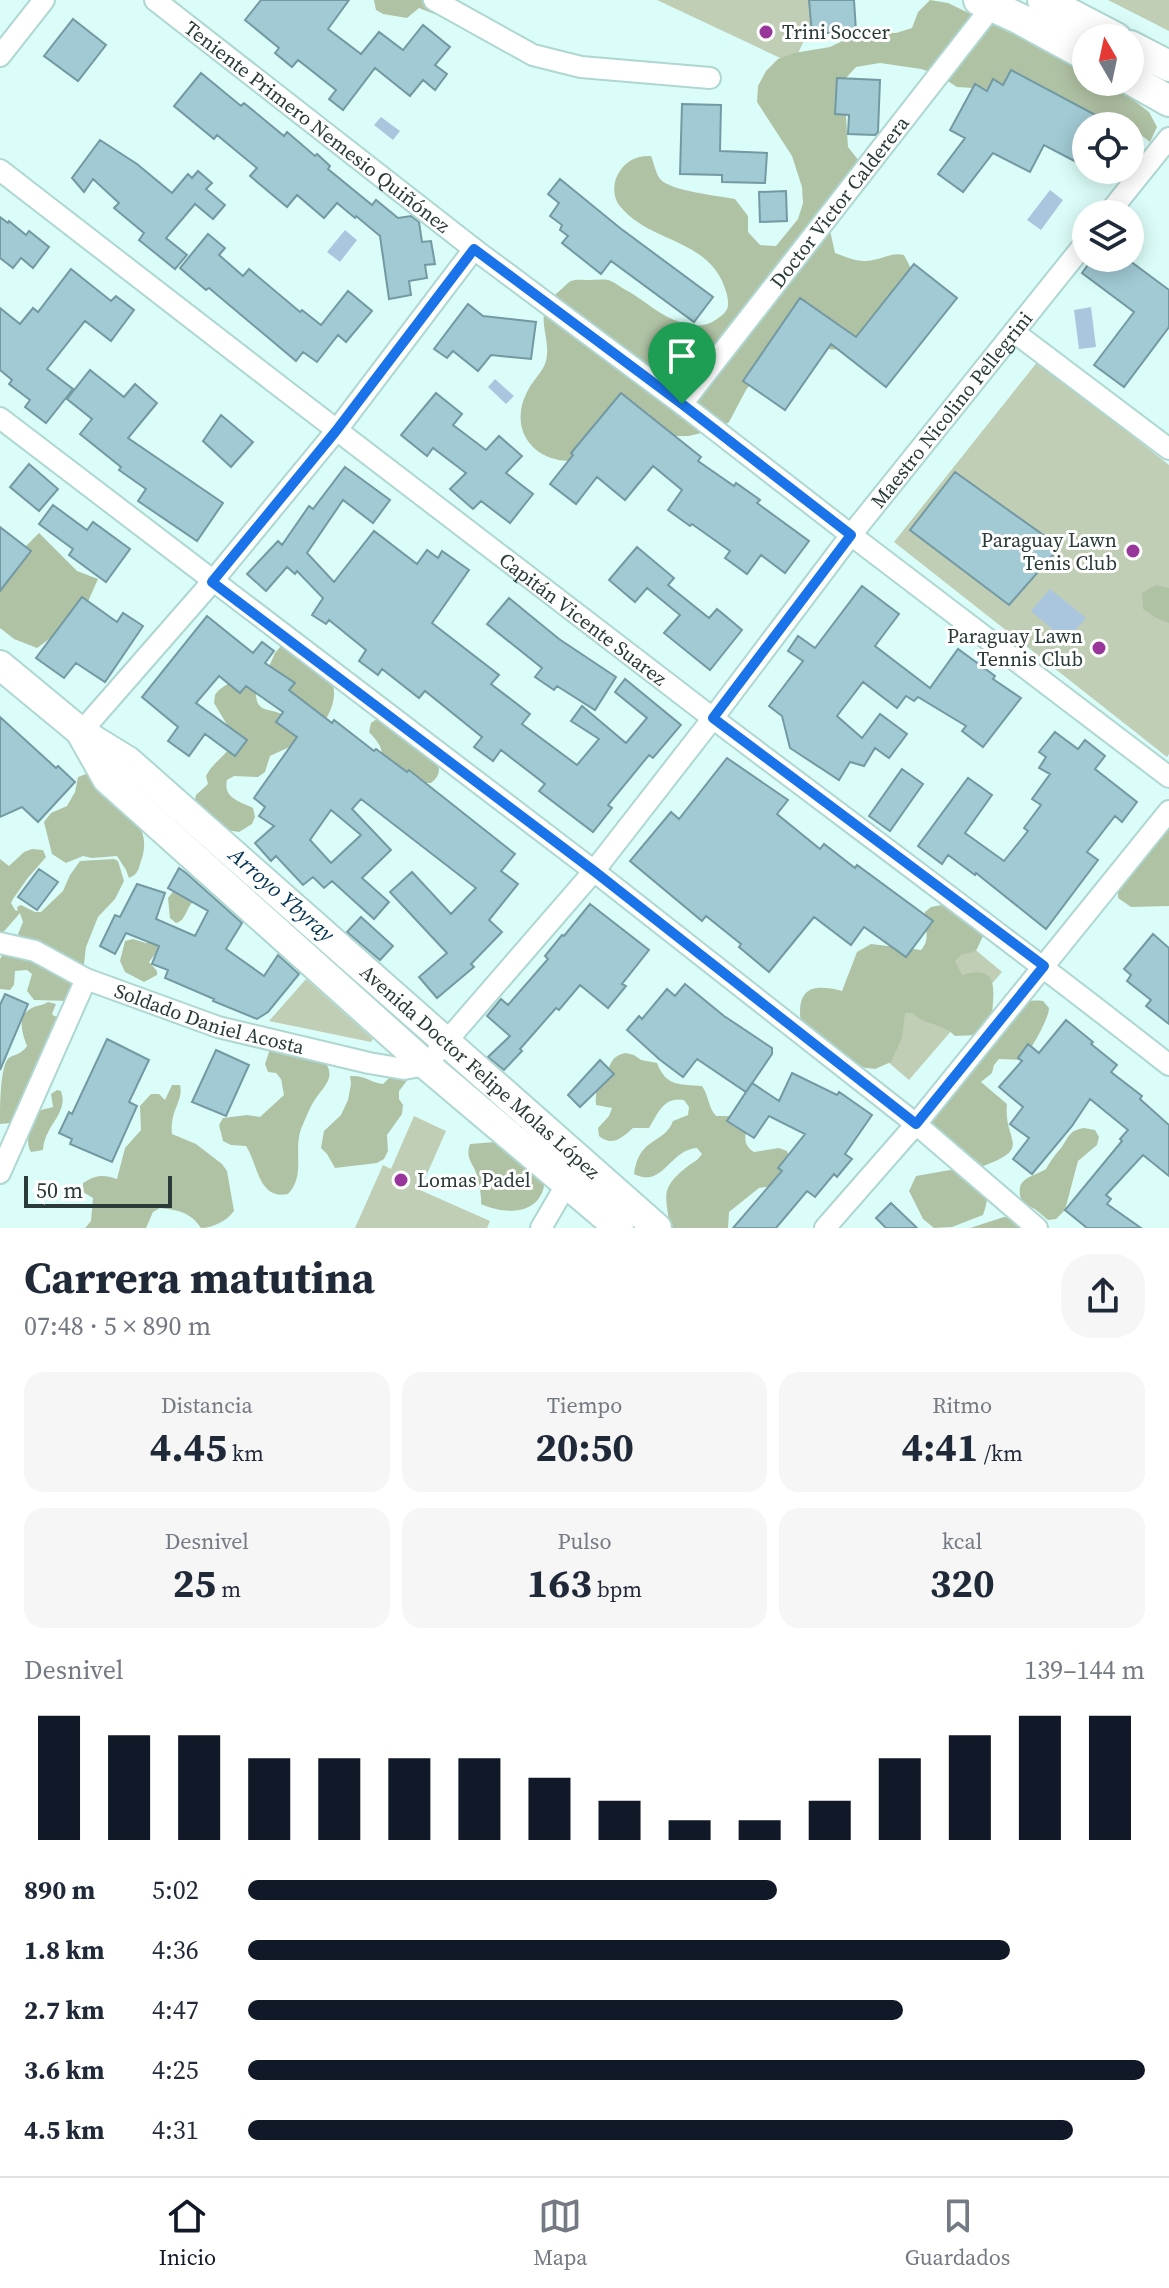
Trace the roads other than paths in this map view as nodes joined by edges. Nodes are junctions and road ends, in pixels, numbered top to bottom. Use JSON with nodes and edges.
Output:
{"nodes":[{"id":1,"x":44,"y":0,"type":"edge"},
{"id":2,"x":155,"y":0,"type":"edge"},
{"id":3,"x":434,"y":0,"type":"edge"},
{"id":4,"x":1043,"y":0,"type":"edge"},
{"id":5,"x":989,"y":2,"type":"edge"},
{"id":6,"x":1089,"y":24,"type":"edge"},
{"id":7,"x":1072,"y":47,"type":"edge"},
{"id":8,"x":1144,"y":53,"type":"edge"},
{"id":9,"x":0,"y":56,"type":"edge"},
{"id":10,"x":1169,"y":66,"type":"edge"},
{"id":11,"x":710,"y":78,"type":"dead end"},
{"id":12,"x":1144,"y":87,"type":"edge"},
{"id":13,"x":1169,"y":101,"type":"edge"},
{"id":14,"x":1169,"y":138,"type":"edge"},
{"id":15,"x":0,"y":170,"type":"edge"},
{"id":16,"x":1119,"y":200,"type":"edge"},
{"id":17,"x":474,"y":249,"type":"junction"},
{"id":18,"x":1072,"y":260,"type":"edge"},
{"id":19,"x":1014,"y":332,"type":"junction"},
{"id":20,"x":682,"y":404,"type":"junction"},
{"id":21,"x":0,"y":418,"type":"edge"},
{"id":22,"x":336,"y":431,"type":"junction"},
{"id":23,"x":1169,"y":449,"type":"edge"},
{"id":24,"x":851,"y":535,"type":"junction"},
{"id":25,"x":212,"y":582,"type":"junction"},
{"id":26,"x":0,"y":665,"type":"edge"},
{"id":27,"x":713,"y":718,"type":"junction"},
{"id":28,"x":81,"y":732,"type":"junction"},
{"id":29,"x":1169,"y":777,"type":"edge"},
{"id":30,"x":1169,"y":811,"type":"edge"},
{"id":31,"x":594,"y":871,"type":"junction"},
{"id":32,"x":0,"y":943,"type":"edge"},
{"id":33,"x":1044,"y":966,"type":"junction"},
{"id":34,"x":86,"y":979,"type":"junction"},
{"id":35,"x":444,"y":1042,"type":"junction"},
{"id":36,"x":426,"y":1065,"type":"junction"},
{"id":37,"x":1169,"y":1065,"type":"edge"},
{"id":38,"x":916,"y":1124,"type":"junction"},
{"id":39,"x":573,"y":1172,"type":"junction"},
{"id":40,"x":0,"y":1173,"type":"edge"},
{"id":41,"x":541,"y":1228,"type":"edge"},
{"id":42,"x":619,"y":1228,"type":"edge"},
{"id":43,"x":657,"y":1228,"type":"edge"},
{"id":44,"x":825,"y":1228,"type":"edge"},
{"id":45,"x":1037,"y":1228,"type":"edge"}],
"edges":[{"from":1,"to":9,"type":"street"},
{"from":2,"to":17,"type":"street","name":"Teniente Primero Nemesio Quiñónez"},
{"from":3,"to":11,"type":"street"},
{"from":4,"to":6,"type":"main road"},
{"from":5,"to":7,"type":"main road"},
{"from":5,"to":20,"type":"street","name":"Doctor Victor Calderera"},
{"from":8,"to":10,"type":"main road"},
{"from":12,"to":13,"type":"main road"},
{"from":14,"to":16,"type":"street"},
{"from":15,"to":22,"type":"street","name":"Capitán Vicente Suarez"},
{"from":17,"to":20,"type":"street","name":"Teniente Primero Nemesio Quiñónez"},
{"from":17,"to":22,"type":"street"},
{"from":18,"to":19,"type":"street","name":"Maestro Nicolino Pellegrini"},
{"from":19,"to":23,"type":"street"},
{"from":19,"to":24,"type":"street","name":"Maestro Nicolino Pellegrini"},
{"from":20,"to":24,"type":"street","name":"Teniente Primero Nemesio Quiñónez"},
{"from":21,"to":25,"type":"street"},
{"from":22,"to":25,"type":"street"},
{"from":22,"to":27,"type":"street","name":"Capitán Vicente Suarez"},
{"from":24,"to":27,"type":"street","name":"Maestro Nicolino Pellegrini"},
{"from":24,"to":29,"type":"street","name":"Teniente Primero Nemesio Quiñónez"},
{"from":25,"to":28,"type":"street"},
{"from":25,"to":31,"type":"street"},
{"from":26,"to":28,"type":"main road","name":"Avenida Doctor Felipe Molas López"},
{"from":27,"to":31,"type":"street","name":"Maestro Nicolino Pellegrini"},
{"from":27,"to":33,"type":"street","name":"Capitán Vicente Suarez"},
{"from":28,"to":35,"type":"main road","name":"Avenida Doctor Felipe Molas López"},
{"from":28,"to":36,"type":"main road","name":"Avenida Doctor Felipe Molas López"},
{"from":30,"to":33,"type":"street"},
{"from":31,"to":35,"type":"street","name":"Maestro Nicolino Pellegrini"},
{"from":31,"to":38,"type":"street"},
{"from":32,"to":34,"type":"street","name":"Soldado Daniel Acosta"},
{"from":33,"to":37,"type":"street","name":"Capitán Vicente Suarez"},
{"from":33,"to":38,"type":"street"},
{"from":34,"to":36,"type":"street","name":"Soldado Daniel Acosta"},
{"from":34,"to":40,"type":"street"},
{"from":35,"to":36,"type":"street","name":"Maestro Nicolino Pellegrini"},
{"from":35,"to":39,"type":"main road","name":"Avenida Doctor Felipe Molas López"},
{"from":36,"to":39,"type":"main road","name":"Avenida Doctor Felipe Molas López"},
{"from":38,"to":44,"type":"street"},
{"from":38,"to":45,"type":"street"},
{"from":39,"to":41,"type":"street"},
{"from":39,"to":42,"type":"main road","name":"Avenida Doctor Felipe Molas López"},
{"from":39,"to":43,"type":"main road","name":"Avenida Doctor Felipe Molas López"}]}
